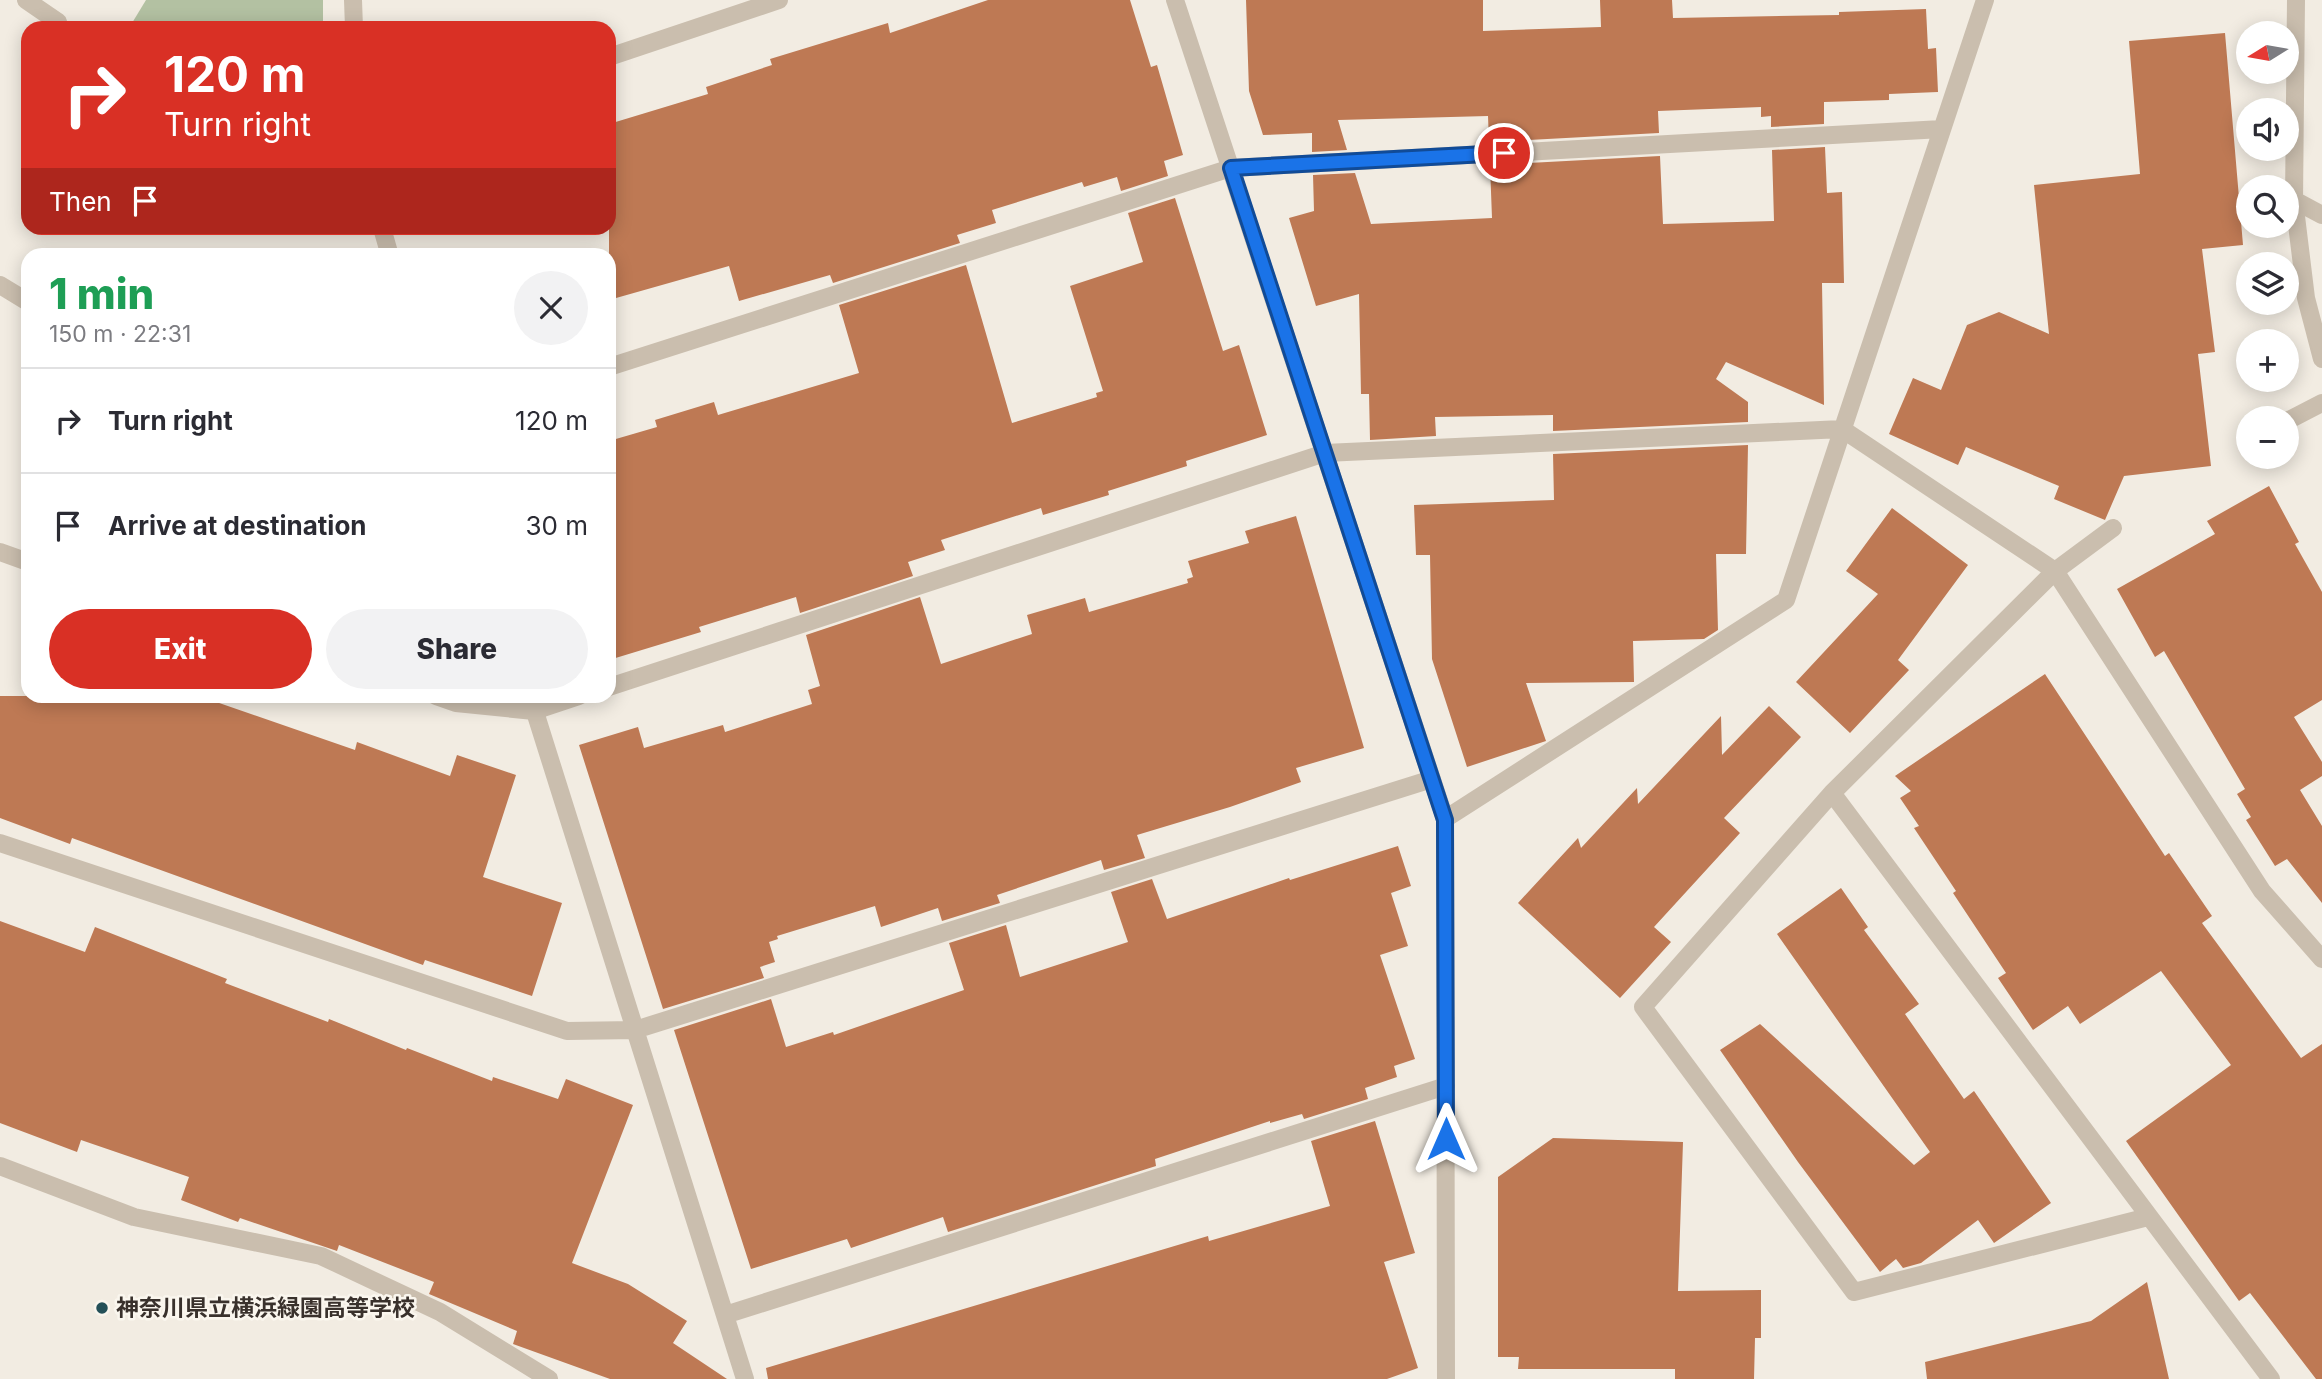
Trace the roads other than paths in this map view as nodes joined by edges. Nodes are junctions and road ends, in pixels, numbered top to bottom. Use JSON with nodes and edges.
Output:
{"nodes":[{"id":1,"x":26,"y":0,"type":"edge"},
{"id":2,"x":353,"y":0,"type":"edge"},
{"id":3,"x":779,"y":0,"type":"edge"},
{"id":4,"x":1175,"y":0,"type":"edge"},
{"id":5,"x":1985,"y":0,"type":"edge"},
{"id":6,"x":2296,"y":0,"type":"edge"},
{"id":7,"x":57,"y":21,"type":"edge"},
{"id":8,"x":354,"y":21,"type":"edge"},
{"id":9,"x":616,"y":55,"type":"edge"},
{"id":10,"x":1942,"y":129,"type":"junction"},
{"id":11,"x":1231,"y":168,"type":"junction"},
{"id":12,"x":2294,"y":175,"type":"edge"},
{"id":13,"x":2299,"y":203,"type":"edge"},
{"id":14,"x":2322,"y":215,"type":"edge"},
{"id":15,"x":2299,"y":238,"type":"edge"},
{"id":16,"x":0,"y":285,"type":"edge"},
{"id":17,"x":21,"y":298,"type":"edge"},
{"id":18,"x":2322,"y":359,"type":"edge"},
{"id":19,"x":616,"y":366,"type":"edge"},
{"id":20,"x":2322,"y":403,"type":"edge"},
{"id":21,"x":2299,"y":415,"type":"edge"},
{"id":22,"x":1842,"y":429,"type":"junction"},
{"id":23,"x":1325,"y":453,"type":"junction"},
{"id":24,"x":2113,"y":528,"type":"dead end"},
{"id":25,"x":0,"y":552,"type":"edge"},
{"id":26,"x":21,"y":560,"type":"edge"},
{"id":27,"x":2055,"y":571,"type":"junction"},
{"id":28,"x":616,"y":685,"type":"edge"},
{"id":29,"x":456,"y":703,"type":"edge"},
{"id":30,"x":532,"y":704,"type":"edge"},
{"id":31,"x":1432,"y":779,"type":"junction"},
{"id":32,"x":1832,"y":793,"type":"junction"},
{"id":33,"x":1445,"y":820,"type":"junction"},
{"id":34,"x":0,"y":843,"type":"edge"},
{"id":35,"x":2322,"y":959,"type":"edge"},
{"id":36,"x":635,"y":1030,"type":"junction"},
{"id":37,"x":1446,"y":1086,"type":"junction"},
{"id":38,"x":0,"y":1166,"type":"edge"},
{"id":39,"x":2148,"y":1217,"type":"junction"},
{"id":40,"x":725,"y":1315,"type":"junction"},
{"id":41,"x":549,"y":1379,"type":"edge"},
{"id":42,"x":745,"y":1379,"type":"edge"},
{"id":43,"x":1446,"y":1379,"type":"edge"},
{"id":44,"x":2271,"y":1379,"type":"edge"}],
"edges":[{"from":1,"to":7,"type":"street"},
{"from":2,"to":8,"type":"street"},
{"from":3,"to":9,"type":"street"},
{"from":4,"to":11,"type":"street"},
{"from":5,"to":10,"type":"street"},
{"from":6,"to":12,"type":"street"},
{"from":10,"to":11,"type":"street"},
{"from":10,"to":22,"type":"street"},
{"from":11,"to":19,"type":"street"},
{"from":11,"to":23,"type":"street"},
{"from":13,"to":14,"type":"street"},
{"from":15,"to":18,"type":"street"},
{"from":16,"to":17,"type":"street"},
{"from":20,"to":21,"type":"street"},
{"from":22,"to":23,"type":"street"},
{"from":22,"to":27,"type":"street"},
{"from":22,"to":33,"type":"street"},
{"from":23,"to":28,"type":"street"},
{"from":23,"to":31,"type":"street"},
{"from":24,"to":27,"type":"street"},
{"from":25,"to":26,"type":"street"},
{"from":27,"to":32,"type":"street"},
{"from":27,"to":35,"type":"street"},
{"from":29,"to":30,"type":"street"},
{"from":30,"to":36,"type":"street"},
{"from":31,"to":33,"type":"street"},
{"from":31,"to":36,"type":"street"},
{"from":32,"to":39,"type":"street"},
{"from":32,"to":39,"type":"street"},
{"from":33,"to":37,"type":"street"},
{"from":34,"to":36,"type":"street"},
{"from":36,"to":40,"type":"street"},
{"from":37,"to":40,"type":"street"},
{"from":37,"to":43,"type":"street"},
{"from":38,"to":41,"type":"street"},
{"from":39,"to":44,"type":"street"},
{"from":40,"to":42,"type":"street"}]}
